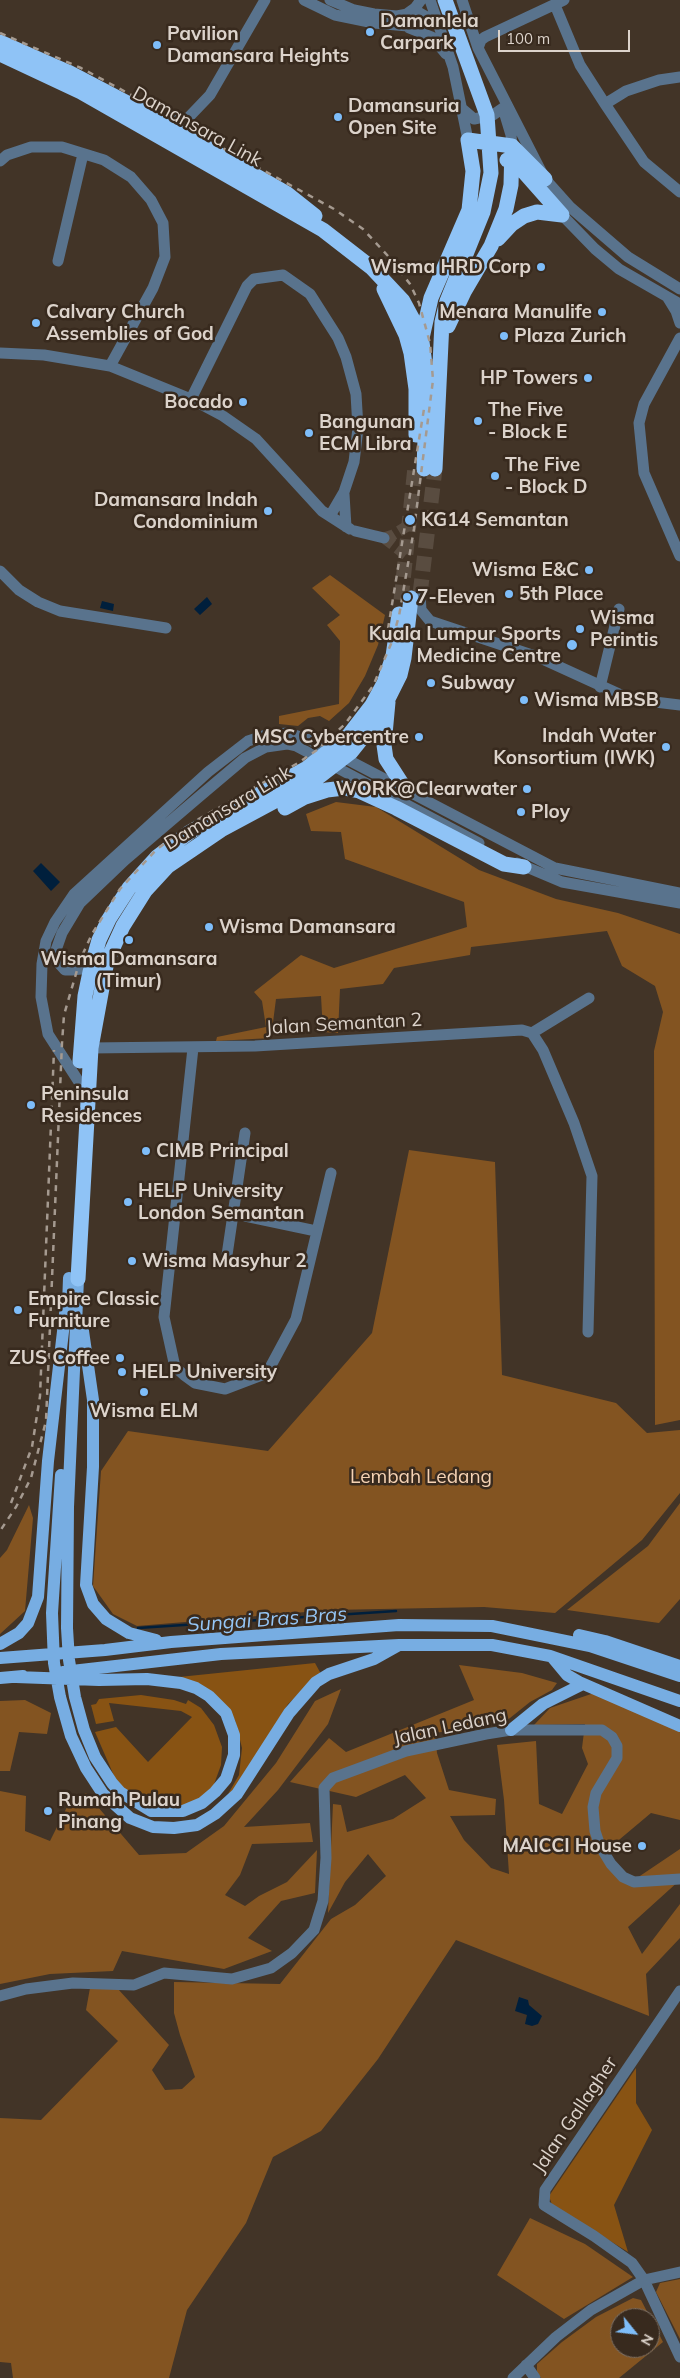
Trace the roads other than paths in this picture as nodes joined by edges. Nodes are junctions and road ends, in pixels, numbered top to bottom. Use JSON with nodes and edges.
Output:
{"nodes":[{"id":1,"x":265,"y":0,"type":"edge"},
{"id":2,"x":304,"y":0,"type":"edge"},
{"id":3,"x":330,"y":0,"type":"edge"},
{"id":4,"x":421,"y":0,"type":"edge"},
{"id":5,"x":430,"y":0,"type":"edge"},
{"id":6,"x":445,"y":0,"type":"edge"},
{"id":7,"x":462,"y":0,"type":"edge"},
{"id":8,"x":556,"y":2,"type":"edge"},
{"id":9,"x":399,"y":21,"type":"junction"},
{"id":10,"x":472,"y":28,"type":"junction"},
{"id":11,"x":0,"y":42,"type":"edge"},
{"id":12,"x":0,"y":47,"type":"edge"},
{"id":13,"x":478,"y":48,"type":"junction"},
{"id":14,"x":0,"y":54,"type":"edge"},
{"id":15,"x":453,"y":67,"type":"junction"},
{"id":16,"x":680,"y":77,"type":"edge"},
{"id":17,"x":493,"y":78,"type":"junction"},
{"id":18,"x":605,"y":104,"type":"junction"},
{"id":19,"x":460,"y":107,"type":"junction"},
{"id":20,"x":502,"y":108,"type":"junction"},
{"id":21,"x":150,"y":115,"type":"junction"},
{"id":22,"x":171,"y":121,"type":"joint"},
{"id":23,"x":468,"y":140,"type":"junction"},
{"id":24,"x":512,"y":153,"type":"junction"},
{"id":25,"x":83,"y":154,"type":"junction"},
{"id":26,"x":472,"y":155,"type":"junction"},
{"id":27,"x":0,"y":161,"type":"edge"},
{"id":28,"x":512,"y":179,"type":"junction"},
{"id":29,"x":545,"y":179,"type":"junction"},
{"id":30,"x":472,"y":188,"type":"junction"},
{"id":31,"x":680,"y":192,"type":"edge"},
{"id":32,"x":562,"y":215,"type":"junction"},
{"id":33,"x":324,"y":223,"type":"junction"},
{"id":34,"x":491,"y":246,"type":"junction"},
{"id":35,"x":58,"y":261,"type":"dead end"},
{"id":36,"x":680,"y":289,"type":"edge"},
{"id":37,"x":668,"y":298,"type":"junction"},
{"id":38,"x":680,"y":304,"type":"edge"},
{"id":39,"x":680,"y":323,"type":"edge"},
{"id":40,"x":680,"y":338,"type":"edge"},
{"id":41,"x":441,"y":346,"type":"junction"},
{"id":42,"x":0,"y":353,"type":"edge"},
{"id":43,"x":110,"y":366,"type":"junction"},
{"id":44,"x":416,"y":389,"type":"junction"},
{"id":45,"x":191,"y":399,"type":"junction"},
{"id":46,"x":425,"y":468,"type":"junction"},
{"id":47,"x":344,"y":492,"type":"junction"},
{"id":48,"x":330,"y":516,"type":"junction"},
{"id":49,"x":350,"y":529,"type":"junction"},
{"id":50,"x":384,"y":538,"type":"dead end"},
{"id":51,"x":680,"y":556,"type":"edge"},
{"id":52,"x":0,"y":571,"type":"edge"},
{"id":53,"x":411,"y":597,"type":"junction"},
{"id":54,"x":619,"y":609,"type":"dead end"},
{"id":55,"x":166,"y":628,"type":"dead end"},
{"id":56,"x":600,"y":687,"type":"junction"},
{"id":57,"x":388,"y":700,"type":"junction"},
{"id":58,"x":680,"y":705,"type":"edge"},
{"id":59,"x":307,"y":745,"type":"junction"},
{"id":60,"x":374,"y":780,"type":"junction"},
{"id":61,"x":406,"y":790,"type":"junction"},
{"id":62,"x":221,"y":830,"type":"junction"},
{"id":63,"x":524,"y":867,"type":"junction"},
{"id":64,"x":680,"y":893,"type":"edge"},
{"id":65,"x":631,"y":895,"type":"junction"},
{"id":66,"x":680,"y":903,"type":"edge"},
{"id":67,"x":680,"y":910,"type":"edge"},
{"id":68,"x":99,"y":940,"type":"junction"},
{"id":69,"x":589,"y":998,"type":"dead end"},
{"id":70,"x":532,"y":1034,"type":"junction"},
{"id":71,"x":90,"y":1048,"type":"junction"},
{"id":72,"x":193,"y":1048,"type":"junction"},
{"id":73,"x":79,"y":1082,"type":"junction"},
{"id":74,"x":245,"y":1133,"type":"dead end"},
{"id":75,"x":331,"y":1173,"type":"dead end"},
{"id":76,"x":245,"y":1216,"type":"dead end"},
{"id":77,"x":316,"y":1231,"type":"junction"},
{"id":78,"x":227,"y":1255,"type":"dead end"},
{"id":79,"x":73,"y":1278,"type":"junction"},
{"id":80,"x":588,"y":1332,"type":"dead end"},
{"id":81,"x":492,"y":1626,"type":"junction"},
{"id":82,"x":171,"y":1642,"type":"junction"},
{"id":83,"x":0,"y":1644,"type":"edge"},
{"id":84,"x":399,"y":1645,"type":"junction"},
{"id":85,"x":550,"y":1656,"type":"junction"},
{"id":86,"x":0,"y":1658,"type":"edge"},
{"id":87,"x":680,"y":1666,"type":"edge"},
{"id":88,"x":680,"y":1676,"type":"edge"},
{"id":89,"x":16,"y":1677,"type":"junction"},
{"id":90,"x":0,"y":1678,"type":"edge"},
{"id":91,"x":583,"y":1684,"type":"junction"},
{"id":92,"x":680,"y":1701,"type":"edge"},
{"id":93,"x":680,"y":1726,"type":"edge"},
{"id":94,"x":511,"y":1730,"type":"junction"},
{"id":95,"x":680,"y":1879,"type":"edge"},
{"id":96,"x":680,"y":1991,"type":"edge"},
{"id":97,"x":0,"y":1996,"type":"edge"},
{"id":98,"x":680,"y":2272,"type":"edge"},
{"id":99,"x":644,"y":2280,"type":"junction"},
{"id":100,"x":680,"y":2358,"type":"edge"},
{"id":101,"x":526,"y":2365,"type":"junction"},
{"id":102,"x":513,"y":2378,"type":"edge"},
{"id":103,"x":535,"y":2378,"type":"edge"}],
"edges":[{"from":1,"to":22,"type":"street"},
{"from":2,"to":9,"type":"street"},
{"from":3,"to":9,"type":"street"},
{"from":4,"to":9,"type":"street"},
{"from":5,"to":15,"type":"street"},
{"from":6,"to":41,"type":"highway"},
{"from":7,"to":10,"type":"street"},
{"from":8,"to":10,"type":"street"},
{"from":8,"to":13,"type":"street"},
{"from":8,"to":18,"type":"street"},
{"from":9,"to":15,"type":"street"},
{"from":10,"to":13,"type":"street"},
{"from":11,"to":21,"type":"highway"},
{"from":12,"to":33,"type":"highway","name":"Damansara Link"},
{"from":13,"to":17,"type":"street"},
{"from":14,"to":46,"type":"highway","name":"Damansara Link"},
{"from":15,"to":19,"type":"street"},
{"from":16,"to":18,"type":"street"},
{"from":17,"to":20,"type":"street"},
{"from":17,"to":29,"type":"street"},
{"from":18,"to":31,"type":"street"},
{"from":19,"to":20,"type":"street"},
{"from":19,"to":23,"type":"street"},
{"from":20,"to":24,"type":"street"},
{"from":21,"to":22,"type":"highway"},
{"from":21,"to":33,"type":"highway"},
{"from":23,"to":24,"type":"highway"},
{"from":23,"to":26,"type":"highway"},
{"from":24,"to":26,"type":"highway"},
{"from":24,"to":28,"type":"highway"},
{"from":24,"to":29,"type":"highway"},
{"from":24,"to":32,"type":"highway"},
{"from":25,"to":27,"type":"street"},
{"from":25,"to":35,"type":"street"},
{"from":25,"to":43,"type":"street"},
{"from":26,"to":30,"type":"highway"},
{"from":28,"to":30,"type":"highway"},
{"from":28,"to":34,"type":"highway"},
{"from":29,"to":36,"type":"street"},
{"from":30,"to":44,"type":"highway"},
{"from":32,"to":34,"type":"highway"},
{"from":32,"to":37,"type":"street"},
{"from":33,"to":44,"type":"highway","name":"Damansara Link"},
{"from":34,"to":41,"type":"highway"},
{"from":37,"to":38,"type":"street"},
{"from":37,"to":39,"type":"street"},
{"from":40,"to":51,"type":"street"},
{"from":41,"to":46,"type":"highway"},
{"from":42,"to":43,"type":"street"},
{"from":43,"to":45,"type":"street"},
{"from":44,"to":46,"type":"highway","name":"Damansara Link"},
{"from":45,"to":47,"type":"street"},
{"from":45,"to":48,"type":"street"},
{"from":47,"to":48,"type":"street"},
{"from":47,"to":49,"type":"street"},
{"from":48,"to":49,"type":"street"},
{"from":49,"to":50,"type":"street"},
{"from":52,"to":55,"type":"street"},
{"from":53,"to":56,"type":"street"},
{"from":53,"to":57,"type":"highway","name":"Damansara Link"},
{"from":53,"to":68,"type":"highway","name":"Damansara Link"},
{"from":54,"to":56,"type":"street"},
{"from":56,"to":58,"type":"street"},
{"from":57,"to":61,"type":"highway"},
{"from":57,"to":62,"type":"highway","name":"Damansara Link"},
{"from":59,"to":60,"type":"street"},
{"from":59,"to":68,"type":"street"},
{"from":59,"to":73,"type":"street"},
{"from":60,"to":61,"type":"street"},
{"from":60,"to":63,"type":"street"},
{"from":61,"to":64,"type":"street"},
{"from":62,"to":63,"type":"highway"},
{"from":62,"to":71,"type":"highway","name":"Damansara Link"},
{"from":63,"to":65,"type":"street"},
{"from":65,"to":66,"type":"street"},
{"from":65,"to":67,"type":"street"},
{"from":68,"to":73,"type":"highway","name":"Damansara Link"},
{"from":69,"to":70,"type":"street"},
{"from":70,"to":72,"type":"street","name":"Jalan Semantan 2"},
{"from":70,"to":80,"type":"street"},
{"from":71,"to":72,"type":"street","name":"Jalan Semantan 2"},
{"from":71,"to":79,"type":"highway","name":"Damansara Link"},
{"from":72,"to":77,"type":"street"},
{"from":73,"to":79,"type":"highway","name":"Damansara Link"},
{"from":74,"to":78,"type":"street"},
{"from":75,"to":77,"type":"street"},
{"from":76,"to":77,"type":"street"},
{"from":79,"to":82,"type":"main road"},
{"from":79,"to":83,"type":"main road"},
{"from":79,"to":84,"type":"main road"},
{"from":79,"to":89,"type":"main road"},
{"from":81,"to":82,"type":"main road"},
{"from":81,"to":87,"type":"main road"},
{"from":81,"to":88,"type":"main road"},
{"from":82,"to":86,"type":"main road"},
{"from":84,"to":85,"type":"main road"},
{"from":84,"to":89,"type":"main road"},
{"from":85,"to":91,"type":"main road"},
{"from":85,"to":92,"type":"main road"},
{"from":89,"to":90,"type":"main road"},
{"from":91,"to":93,"type":"main road"},
{"from":91,"to":94,"type":"main road"},
{"from":94,"to":95,"type":"street","name":"Jalan Ledang"},
{"from":94,"to":97,"type":"street","name":"Jalan Ledang"},
{"from":96,"to":99,"type":"street","name":"Jalan Gallagher"},
{"from":98,"to":99,"type":"street"},
{"from":99,"to":100,"type":"street"},
{"from":99,"to":101,"type":"street"},
{"from":101,"to":102,"type":"street"},
{"from":101,"to":103,"type":"street"}]}
